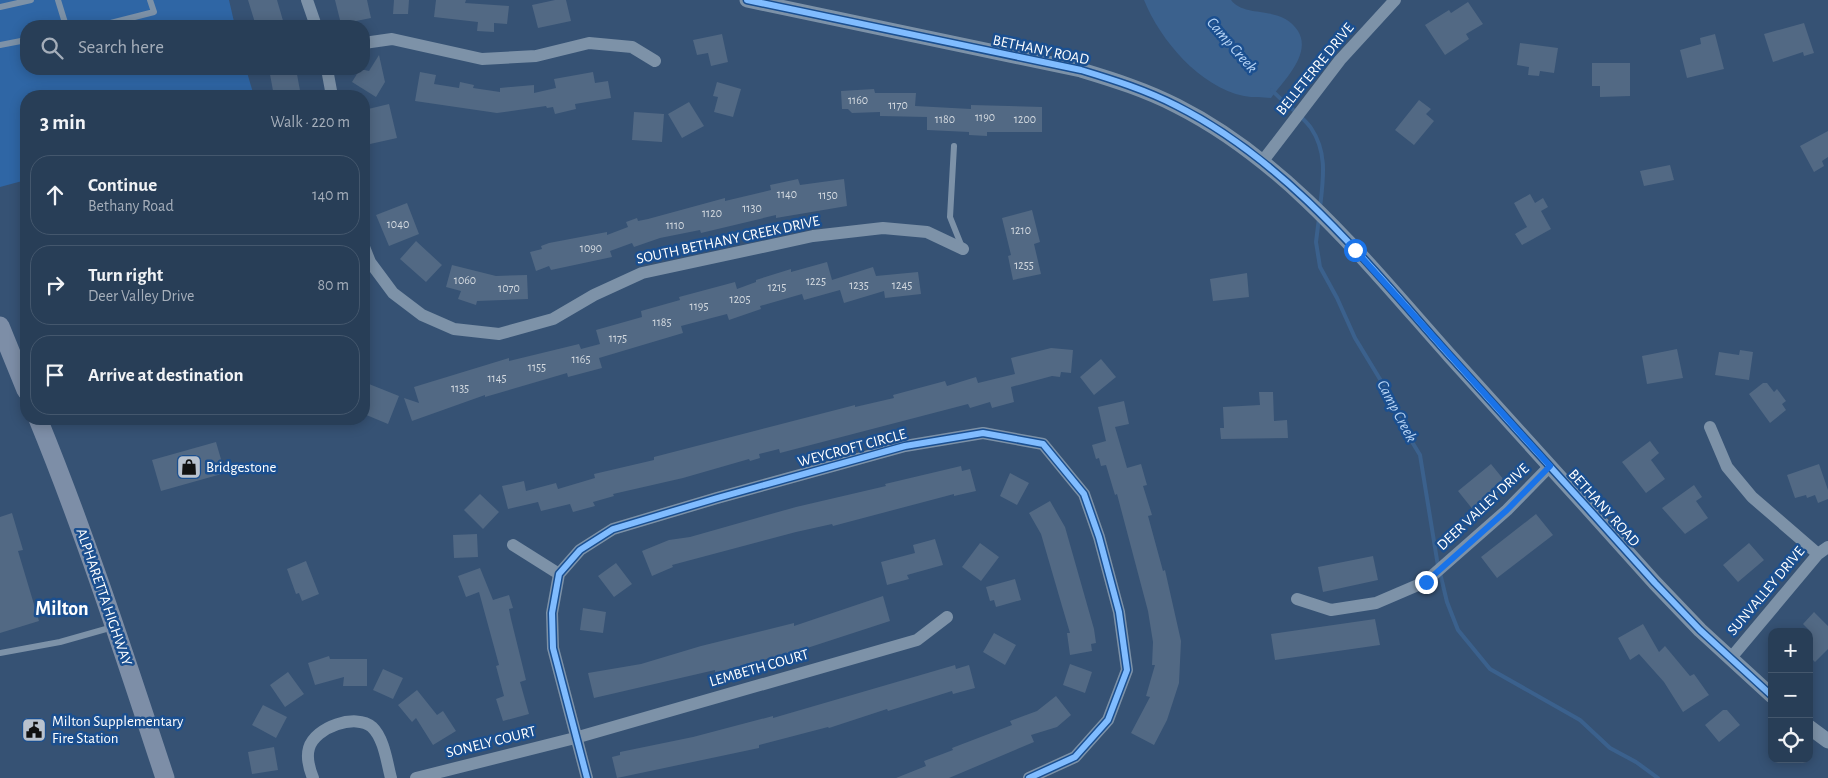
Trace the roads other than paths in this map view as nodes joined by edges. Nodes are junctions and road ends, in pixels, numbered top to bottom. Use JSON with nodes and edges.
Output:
{"nodes":[{"id":1,"x":31,"y":0,"type":"edge"},
{"id":2,"x":58,"y":0,"type":"edge"},
{"id":3,"x":150,"y":0,"type":"edge"},
{"id":4,"x":307,"y":0,"type":"edge"},
{"id":5,"x":747,"y":0,"type":"edge"},
{"id":6,"x":1395,"y":0,"type":"edge"},
{"id":7,"x":0,"y":7,"type":"edge"},
{"id":8,"x":64,"y":20,"type":"edge"},
{"id":9,"x":123,"y":20,"type":"edge"},
{"id":10,"x":314,"y":20,"type":"edge"},
{"id":11,"x":20,"y":41,"type":"edge"},
{"id":12,"x":370,"y":42,"type":"edge"},
{"id":13,"x":0,"y":45,"type":"edge"},
{"id":14,"x":655,"y":61,"type":"dead end"},
{"id":15,"x":328,"y":75,"type":"edge"},
{"id":16,"x":331,"y":90,"type":"edge"},
{"id":17,"x":954,"y":146,"type":"dead end"},
{"id":18,"x":1262,"y":162,"type":"junction"},
{"id":19,"x":962,"y":249,"type":"joint"},
{"id":20,"x":370,"y":262,"type":"edge"},
{"id":21,"x":0,"y":326,"type":"edge"},
{"id":22,"x":20,"y":377,"type":"edge"},
{"id":23,"x":41,"y":425,"type":"edge"},
{"id":24,"x":1710,"y":427,"type":"dead end"},
{"id":25,"x":1550,"y":466,"type":"junction"},
{"id":26,"x":513,"y":545,"type":"dead end"},
{"id":27,"x":1823,"y":550,"type":"edge"},
{"id":28,"x":559,"y":574,"type":"junction"},
{"id":29,"x":1297,"y":599,"type":"dead end"},
{"id":30,"x":947,"y":617,"type":"dead end"},
{"id":31,"x":115,"y":627,"type":"junction"},
{"id":32,"x":0,"y":653,"type":"edge"},
{"id":33,"x":1730,"y":658,"type":"junction"},
{"id":34,"x":1768,"y":692,"type":"edge"},
{"id":35,"x":1813,"y":730,"type":"edge"},
{"id":36,"x":575,"y":738,"type":"junction"},
{"id":37,"x":1828,"y":741,"type":"edge"},
{"id":38,"x":165,"y":778,"type":"edge"},
{"id":39,"x":313,"y":778,"type":"edge"},
{"id":40,"x":391,"y":778,"type":"edge"},
{"id":41,"x":416,"y":778,"type":"edge"},
{"id":42,"x":586,"y":778,"type":"edge"},
{"id":43,"x":1030,"y":778,"type":"edge"}],
"edges":[{"from":1,"to":7,"type":"lane"},
{"from":2,"to":8,"type":"lane"},
{"from":3,"to":9,"type":"lane"},
{"from":4,"to":10,"type":"street"},
{"from":5,"to":18,"type":"street","name":"BETHANY ROAD"},
{"from":6,"to":18,"type":"street","name":"BELLETERRE DRIVE"},
{"from":11,"to":13,"type":"lane"},
{"from":12,"to":14,"type":"street"},
{"from":15,"to":16,"type":"street"},
{"from":17,"to":19,"type":"lane"},
{"from":18,"to":25,"type":"street","name":"BETHANY ROAD"},
{"from":19,"to":20,"type":"street","name":"SOUTH BETHANY CREEK DRIVE"},
{"from":21,"to":22,"type":"main road"},
{"from":23,"to":31,"type":"main road","name":"ALPHARETTA HIGHWAY"},
{"from":24,"to":27,"type":"street"},
{"from":25,"to":29,"type":"street","name":"DEER VALLEY DRIVE"},
{"from":25,"to":33,"type":"street","name":"BETHANY ROAD"},
{"from":26,"to":28,"type":"street"},
{"from":27,"to":33,"type":"street","name":"SUNVALLEY DRIVE"},
{"from":28,"to":36,"type":"street"},
{"from":28,"to":43,"type":"street","name":"WEYCROFT CIRCLE"},
{"from":30,"to":36,"type":"street","name":"LEMBETH COURT"},
{"from":31,"to":32,"type":"lane"},
{"from":31,"to":38,"type":"main road","name":"ALPHARETTA HIGHWAY"},
{"from":33,"to":34,"type":"street","name":"BETHANY ROAD"},
{"from":35,"to":37,"type":"street"},
{"from":36,"to":41,"type":"street","name":"SONELY COURT"},
{"from":36,"to":42,"type":"street"},
{"from":39,"to":40,"type":"street"}]}
